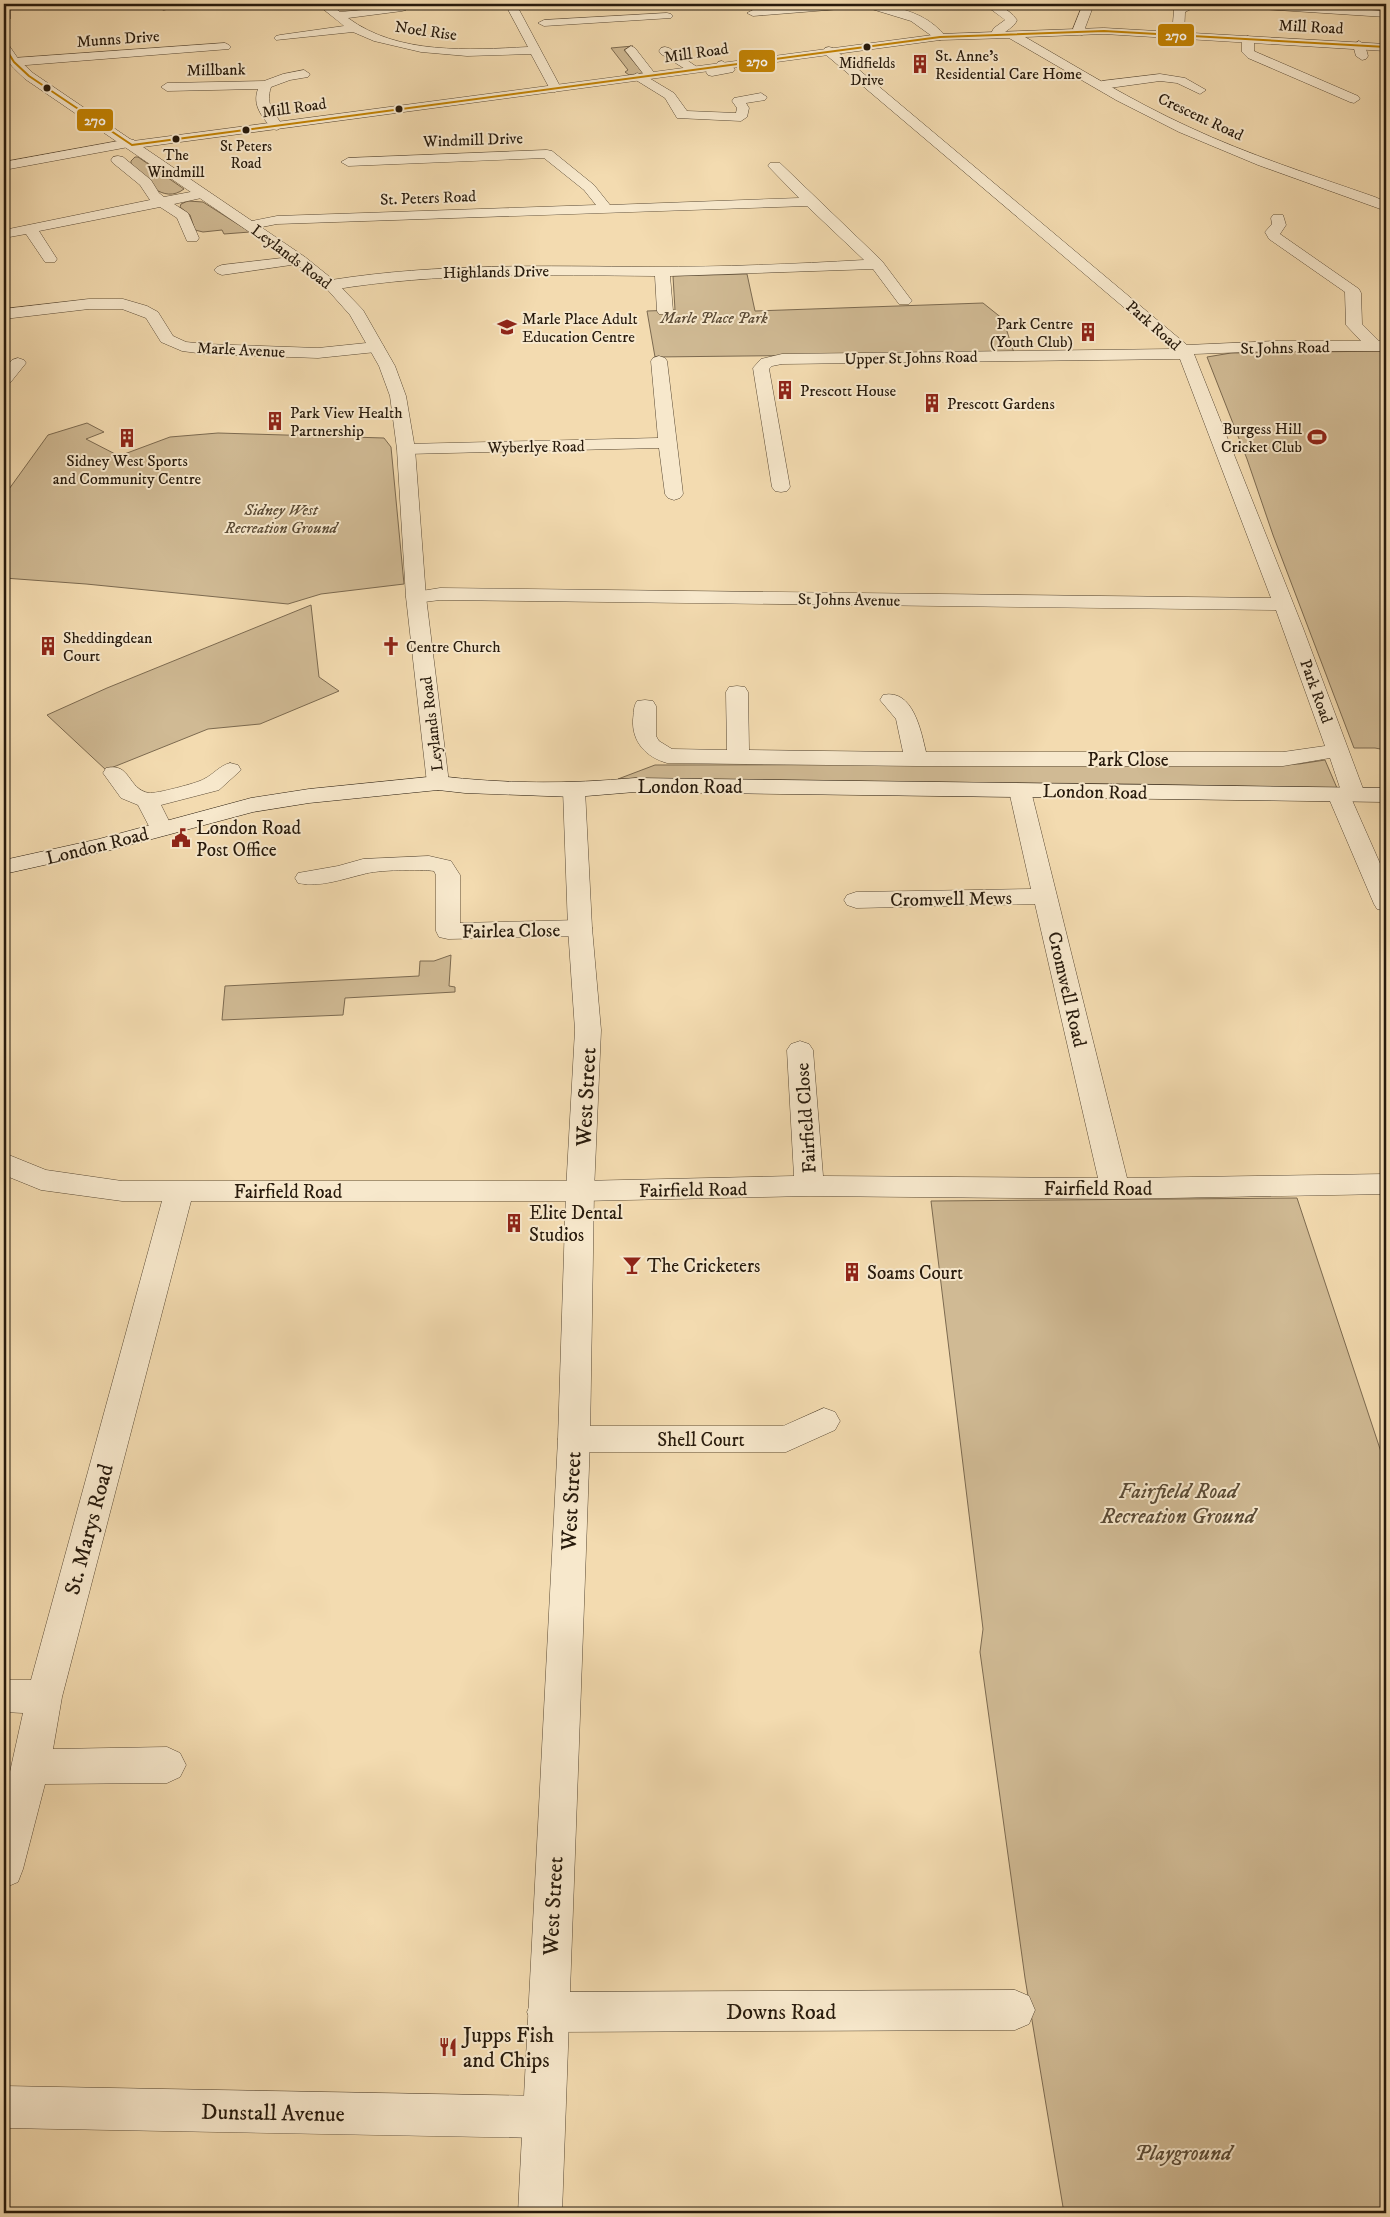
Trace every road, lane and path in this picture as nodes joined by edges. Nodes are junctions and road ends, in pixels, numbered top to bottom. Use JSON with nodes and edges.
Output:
{"nodes":[{"id":1,"x":5,"y":4,"type":"edge"},
{"id":2,"x":155,"y":4,"type":"edge"},
{"id":3,"x":177,"y":4,"type":"edge"},
{"id":4,"x":323,"y":4,"type":"edge"},
{"id":5,"x":862,"y":4,"type":"edge"},
{"id":6,"x":868,"y":4,"type":"edge"},
{"id":7,"x":989,"y":4,"type":"edge"},
{"id":8,"x":1088,"y":4,"type":"edge"},
{"id":9,"x":1195,"y":4,"type":"edge"},
{"id":10,"x":1230,"y":4,"type":"edge"},
{"id":11,"x":512,"y":7,"type":"edge"},
{"id":12,"x":402,"y":8,"type":"dead end"},
{"id":13,"x":753,"y":13,"type":"dead end"},
{"id":14,"x":1386,"y":14,"type":"edge"},
{"id":15,"x":339,"y":16,"type":"junction"},
{"id":16,"x":667,"y":16,"type":"dead end"},
{"id":17,"x":4,"y":19,"type":"edge"},
{"id":18,"x":544,"y":23,"type":"junction"},
{"id":19,"x":355,"y":28,"type":"junction"},
{"id":20,"x":1082,"y":32,"type":"junction"},
{"id":21,"x":996,"y":35,"type":"junction"},
{"id":22,"x":1012,"y":35,"type":"junction"},
{"id":23,"x":1178,"y":35,"type":"junction"},
{"id":24,"x":940,"y":37,"type":"junction"},
{"id":25,"x":280,"y":38,"type":"dead end"},
{"id":26,"x":529,"y":39,"type":"junction"},
{"id":27,"x":1248,"y":39,"type":"junction"},
{"id":28,"x":225,"y":47,"type":"dead end"},
{"id":29,"x":1386,"y":47,"type":"edge"},
{"id":30,"x":4,"y":48,"type":"edge"},
{"id":31,"x":535,"y":50,"type":"junction"},
{"id":32,"x":631,"y":50,"type":"dead end"},
{"id":33,"x":666,"y":51,"type":"dead end"},
{"id":34,"x":829,"y":51,"type":"junction"},
{"id":35,"x":14,"y":62,"type":"junction"},
{"id":36,"x":694,"y":69,"type":"junction"},
{"id":37,"x":721,"y":69,"type":"junction"},
{"id":38,"x":304,"y":74,"type":"dead end"},
{"id":39,"x":643,"y":76,"type":"junction"},
{"id":40,"x":742,"y":77,"type":"dead end"},
{"id":41,"x":1315,"y":82,"type":"junction"},
{"id":42,"x":266,"y":85,"type":"junction"},
{"id":43,"x":1102,"y":85,"type":"junction"},
{"id":44,"x":1290,"y":86,"type":"dead end"},
{"id":45,"x":167,"y":87,"type":"dead end"},
{"id":46,"x":555,"y":88,"type":"junction"},
{"id":47,"x":1200,"y":90,"type":"dead end"},
{"id":48,"x":761,"y":96,"type":"dead end"},
{"id":49,"x":1354,"y":99,"type":"dead end"},
{"id":50,"x":277,"y":126,"type":"junction"},
{"id":51,"x":131,"y":144,"type":"junction"},
{"id":52,"x":118,"y":160,"type":"dead end"},
{"id":53,"x":348,"y":162,"type":"dead end"},
{"id":54,"x":4,"y":166,"type":"edge"},
{"id":55,"x":775,"y":166,"type":"dead end"},
{"id":56,"x":201,"y":194,"type":"junction"},
{"id":57,"x":162,"y":201,"type":"junction"},
{"id":58,"x":811,"y":202,"type":"junction"},
{"id":59,"x":1386,"y":207,"type":"edge"},
{"id":60,"x":605,"y":209,"type":"junction"},
{"id":61,"x":1278,"y":218,"type":"dead end"},
{"id":62,"x":252,"y":225,"type":"junction"},
{"id":63,"x":30,"y":229,"type":"junction"},
{"id":64,"x":5,"y":232,"type":"edge"},
{"id":65,"x":192,"y":238,"type":"dead end"},
{"id":66,"x":50,"y":259,"type":"dead end"},
{"id":67,"x":300,"y":260,"type":"junction"},
{"id":68,"x":876,"y":264,"type":"junction"},
{"id":69,"x":222,"y":270,"type":"dead end"},
{"id":70,"x":662,"y":271,"type":"junction"},
{"id":71,"x":331,"y":285,"type":"junction"},
{"id":72,"x":904,"y":301,"type":"dead end"},
{"id":73,"x":665,"y":311,"type":"dead end"},
{"id":74,"x":4,"y":314,"type":"edge"},
{"id":75,"x":376,"y":346,"type":"junction"},
{"id":76,"x":1381,"y":346,"type":"edge"},
{"id":77,"x":1185,"y":352,"type":"junction"},
{"id":78,"x":660,"y":361,"type":"dead end"},
{"id":79,"x":18,"y":363,"type":"dead end"},
{"id":80,"x":4,"y":379,"type":"edge"},
{"id":81,"x":667,"y":444,"type":"junction"},
{"id":82,"x":406,"y":448,"type":"junction"},
{"id":83,"x":782,"y":487,"type":"dead end"},
{"id":84,"x":674,"y":494,"type":"dead end"},
{"id":85,"x":416,"y":596,"type":"junction"},
{"id":86,"x":1283,"y":604,"type":"junction"},
{"id":87,"x":737,"y":692,"type":"dead end"},
{"id":88,"x":891,"y":700,"type":"dead end"},
{"id":89,"x":645,"y":706,"type":"dead end"},
{"id":90,"x":1339,"y":750,"type":"junction"},
{"id":91,"x":738,"y":758,"type":"junction"},
{"id":92,"x":916,"y":759,"type":"junction"},
{"id":93,"x":230,"y":770,"type":"dead end"},
{"id":94,"x":114,"y":773,"type":"dead end"},
{"id":95,"x":438,"y":782,"type":"junction"},
{"id":96,"x":574,"y":790,"type":"junction"},
{"id":97,"x":1020,"y":791,"type":"junction"},
{"id":98,"x":1346,"y":794,"type":"junction"},
{"id":99,"x":1386,"y":795,"type":"edge"},
{"id":100,"x":148,"y":801,"type":"junction"},
{"id":101,"x":161,"y":829,"type":"junction"},
{"id":102,"x":4,"y":867,"type":"edge"},
{"id":103,"x":307,"y":878,"type":"dead end"},
{"id":104,"x":1046,"y":896,"type":"junction"},
{"id":105,"x":856,"y":900,"type":"dead end"},
{"id":106,"x":1386,"y":904,"type":"edge"},
{"id":107,"x":580,"y":928,"type":"junction"},
{"id":108,"x":800,"y":1050,"type":"dead end"},
{"id":109,"x":4,"y":1163,"type":"edge"},
{"id":110,"x":1386,"y":1184,"type":"edge"},
{"id":111,"x":809,"y":1186,"type":"junction"},
{"id":112,"x":1115,"y":1188,"type":"junction"},
{"id":113,"x":179,"y":1191,"type":"junction"},
{"id":114,"x":580,"y":1191,"type":"junction"},
{"id":115,"x":824,"y":1421,"type":"dead end"},
{"id":116,"x":574,"y":1439,"type":"junction"},
{"id":117,"x":4,"y":1696,"type":"edge"},
{"id":118,"x":44,"y":1696,"type":"junction"},
{"id":119,"x":167,"y":1765,"type":"dead end"},
{"id":120,"x":31,"y":1767,"type":"junction"},
{"id":121,"x":4,"y":1869,"type":"edge"},
{"id":122,"x":1015,"y":2010,"type":"dead end"},
{"id":123,"x":547,"y":2012,"type":"junction"},
{"id":124,"x":4,"y":2107,"type":"edge"},
{"id":125,"x":543,"y":2117,"type":"junction"},
{"id":126,"x":540,"y":2213,"type":"edge"}],
"edges":[{"from":1,"to":17,"type":"street"},
{"from":2,"to":3,"type":"street"},
{"from":4,"to":15,"type":"street","name":"Noel Rise"},
{"from":5,"to":13,"type":"street"},
{"from":6,"to":24,"type":"street"},
{"from":7,"to":21,"type":"street"},
{"from":8,"to":20,"type":"street"},
{"from":9,"to":23,"type":"street"},
{"from":10,"to":14,"type":"street"},
{"from":11,"to":18,"type":"street"},
{"from":11,"to":26,"type":"street"},
{"from":12,"to":15,"type":"street"},
{"from":15,"to":19,"type":"street","name":"Noel Rise"},
{"from":16,"to":18,"type":"street"},
{"from":18,"to":26,"type":"street"},
{"from":19,"to":25,"type":"street"},
{"from":19,"to":31,"type":"street","name":"Noel Rise"},
{"from":20,"to":22,"type":"street","name":"Mill Road"},
{"from":20,"to":23,"type":"street","name":"Mill Road"},
{"from":21,"to":22,"type":"street","name":"Mill Road"},
{"from":21,"to":24,"type":"street","name":"Mill Road"},
{"from":22,"to":43,"type":"street","name":"Crescent Road"},
{"from":23,"to":27,"type":"street","name":"Mill Road"},
{"from":24,"to":34,"type":"street","name":"Mill Road"},
{"from":26,"to":31,"type":"street"},
{"from":27,"to":29,"type":"street","name":"Mill Road"},
{"from":27,"to":41,"type":"street"},
{"from":28,"to":35,"type":"street","name":"Munns Drive"},
{"from":30,"to":35,"type":"street","name":"Leylands Road"},
{"from":31,"to":46,"type":"street"},
{"from":32,"to":39,"type":"street"},
{"from":33,"to":36,"type":"street"},
{"from":34,"to":37,"type":"street","name":"Mill Road"},
{"from":34,"to":77,"type":"street","name":"Park Road"},
{"from":35,"to":51,"type":"street","name":"Leylands Road"},
{"from":36,"to":37,"type":"street","name":"Mill Road"},
{"from":36,"to":39,"type":"street","name":"Mill Road"},
{"from":37,"to":40,"type":"street"},
{"from":38,"to":42,"type":"street","name":"Millbank"},
{"from":39,"to":46,"type":"street","name":"Mill Road"},
{"from":39,"to":48,"type":"street"},
{"from":41,"to":44,"type":"street"},
{"from":41,"to":49,"type":"street"},
{"from":42,"to":45,"type":"street","name":"Millbank"},
{"from":42,"to":50,"type":"street","name":"Millbank"},
{"from":43,"to":47,"type":"street"},
{"from":43,"to":59,"type":"street","name":"Crescent Road"},
{"from":46,"to":50,"type":"street","name":"Mill Road"},
{"from":50,"to":51,"type":"street","name":"Mill Road"},
{"from":51,"to":54,"type":"street","name":"Mill Road"},
{"from":51,"to":56,"type":"street","name":"Leylands Road"},
{"from":52,"to":57,"type":"street"},
{"from":53,"to":60,"type":"street","name":"Windmill Drive"},
{"from":55,"to":58,"type":"street"},
{"from":56,"to":57,"type":"street"},
{"from":56,"to":62,"type":"street","name":"Leylands Road"},
{"from":57,"to":63,"type":"street"},
{"from":57,"to":65,"type":"street"},
{"from":58,"to":60,"type":"street","name":"St. Peters Road"},
{"from":58,"to":68,"type":"street"},
{"from":60,"to":62,"type":"street","name":"St. Peters Road"},
{"from":61,"to":76,"type":"street"},
{"from":62,"to":67,"type":"street","name":"Leylands Road"},
{"from":63,"to":64,"type":"street"},
{"from":63,"to":66,"type":"street"},
{"from":67,"to":69,"type":"street"},
{"from":67,"to":71,"type":"street","name":"Leylands Road"},
{"from":68,"to":70,"type":"street","name":"Highlands Drive"},
{"from":68,"to":72,"type":"street"},
{"from":70,"to":71,"type":"street","name":"Highlands Drive"},
{"from":70,"to":73,"type":"street"},
{"from":71,"to":75,"type":"street","name":"Leylands Road"},
{"from":74,"to":75,"type":"street","name":"Marle Avenue"},
{"from":75,"to":82,"type":"street","name":"Leylands Road"},
{"from":76,"to":77,"type":"street","name":"St Johns Road"},
{"from":77,"to":83,"type":"street","name":"Upper St Johns Road"},
{"from":77,"to":86,"type":"street","name":"Park Road"},
{"from":78,"to":81,"type":"street"},
{"from":79,"to":80,"type":"street"},
{"from":81,"to":82,"type":"street","name":"Wyberlye Road"},
{"from":81,"to":84,"type":"street"},
{"from":82,"to":85,"type":"street","name":"Leylands Road"},
{"from":85,"to":86,"type":"street","name":"St Johns Avenue"},
{"from":85,"to":95,"type":"street","name":"Leylands Road"},
{"from":86,"to":90,"type":"street","name":"Park Road"},
{"from":87,"to":91,"type":"street"},
{"from":88,"to":92,"type":"street"},
{"from":89,"to":91,"type":"street","name":"Park Close"},
{"from":90,"to":92,"type":"street","name":"Park Close"},
{"from":90,"to":98,"type":"street","name":"Park Road"},
{"from":91,"to":92,"type":"street","name":"Park Close"},
{"from":93,"to":100,"type":"street"},
{"from":94,"to":100,"type":"street"},
{"from":95,"to":96,"type":"street","name":"London Road"},
{"from":95,"to":101,"type":"street","name":"London Road"},
{"from":96,"to":97,"type":"street","name":"London Road"},
{"from":96,"to":107,"type":"street","name":"West Street"},
{"from":97,"to":98,"type":"street","name":"London Road"},
{"from":97,"to":104,"type":"street","name":"Cromwell Road"},
{"from":98,"to":99,"type":"street","name":"London Road"},
{"from":98,"to":106,"type":"street","name":"Park Road"},
{"from":100,"to":101,"type":"street"},
{"from":101,"to":102,"type":"street","name":"London Road"},
{"from":103,"to":107,"type":"street","name":"Fairlea Close"},
{"from":104,"to":105,"type":"street","name":"Cromwell Mews"},
{"from":104,"to":112,"type":"street","name":"Cromwell Road"},
{"from":107,"to":114,"type":"street","name":"West Street"},
{"from":108,"to":111,"type":"street","name":"Fairfield Close"},
{"from":109,"to":113,"type":"street","name":"Fairfield Road"},
{"from":110,"to":112,"type":"street","name":"Fairfield Road"},
{"from":111,"to":112,"type":"street","name":"Fairfield Road"},
{"from":111,"to":114,"type":"street","name":"Fairfield Road"},
{"from":113,"to":114,"type":"street","name":"Fairfield Road"},
{"from":113,"to":118,"type":"street","name":"St. Marys Road"},
{"from":114,"to":116,"type":"street","name":"West Street"},
{"from":115,"to":116,"type":"street","name":"Shell Court"},
{"from":116,"to":123,"type":"street","name":"West Street"},
{"from":117,"to":118,"type":"street"},
{"from":118,"to":120,"type":"street","name":"St. Marys Road"},
{"from":119,"to":120,"type":"street"},
{"from":120,"to":121,"type":"street","name":"St. Marys Road"},
{"from":122,"to":123,"type":"street","name":"Downs Road"},
{"from":123,"to":125,"type":"street","name":"West Street"},
{"from":124,"to":125,"type":"street","name":"Dunstall Avenue"},
{"from":125,"to":126,"type":"street","name":"West Street"}]}
